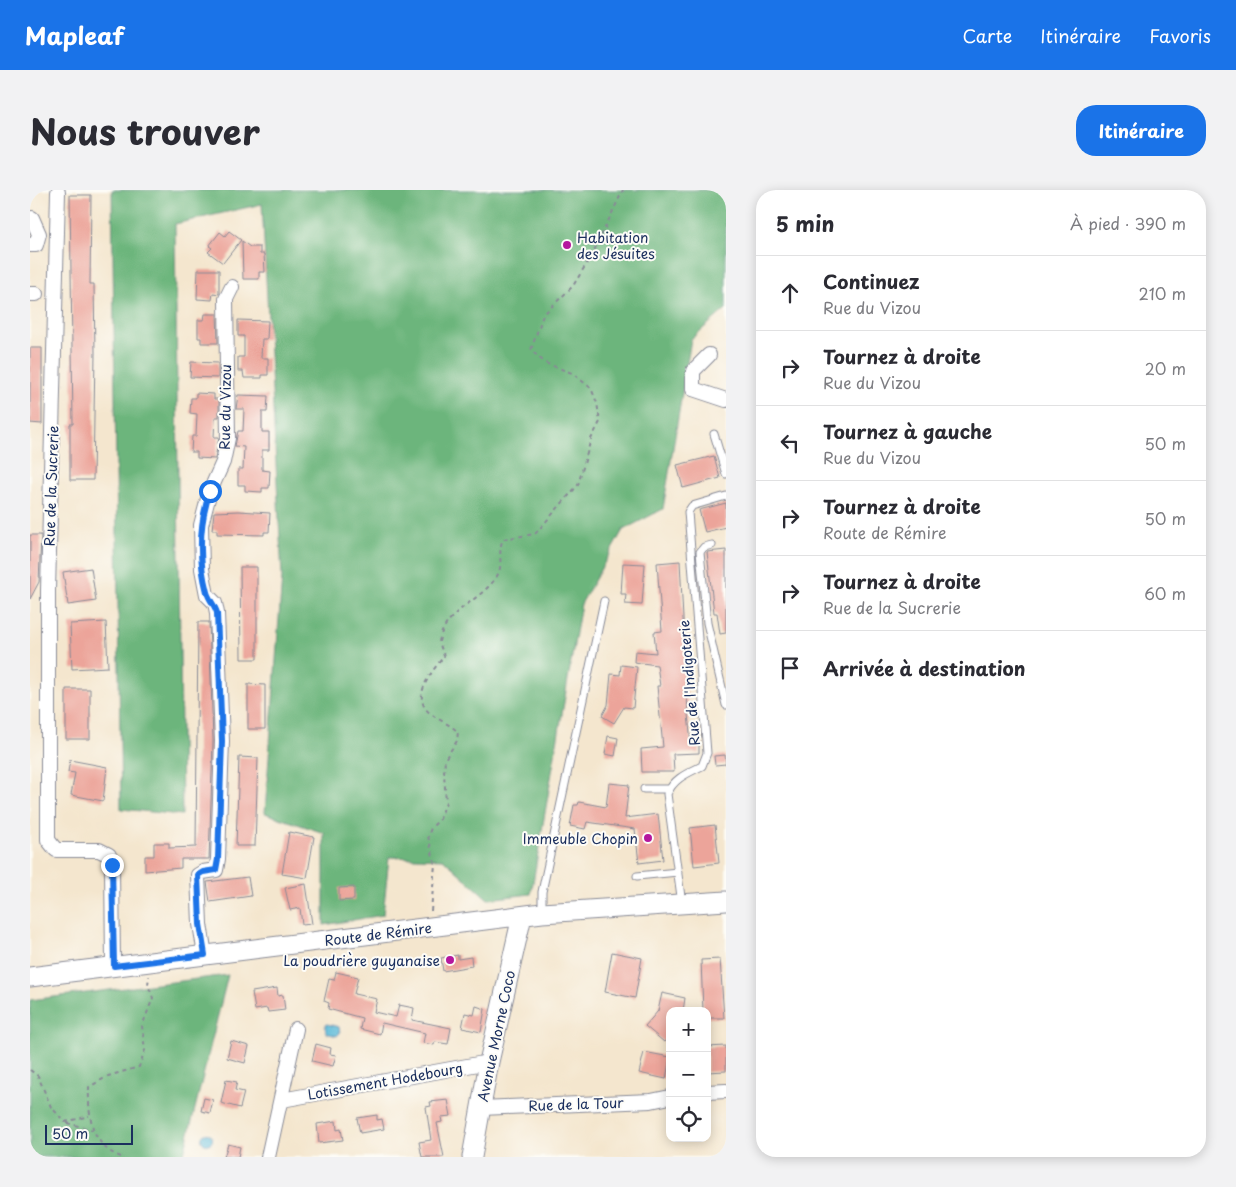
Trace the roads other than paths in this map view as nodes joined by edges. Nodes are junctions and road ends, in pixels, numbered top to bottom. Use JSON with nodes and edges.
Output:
{"nodes":[{"id":1,"x":58,"y":192,"type":"dead end"},
{"id":2,"x":32,"y":218,"type":"dead end"},
{"id":3,"x":30,"y":245,"type":"edge"},
{"id":4,"x":232,"y":287,"type":"dead end"},
{"id":5,"x":709,"y":355,"type":"dead end"},
{"id":6,"x":726,"y":400,"type":"edge"},
{"id":7,"x":714,"y":434,"type":"dead end"},
{"id":8,"x":726,"y":474,"type":"edge"},
{"id":9,"x":726,"y":496,"type":"edge"},
{"id":10,"x":712,"y":545,"type":"dead end"},
{"id":11,"x":604,"y":601,"type":"dead end"},
{"id":12,"x":726,"y":705,"type":"edge"},
{"id":13,"x":644,"y":789,"type":"dead end"},
{"id":14,"x":669,"y":789,"type":"junction"},
{"id":15,"x":678,"y":872,"type":"junction"},
{"id":16,"x":637,"y":876,"type":"dead end"},
{"id":17,"x":726,"y":901,"type":"edge"},
{"id":18,"x":682,"y":904,"type":"junction"},
{"id":19,"x":542,"y":913,"type":"junction"},
{"id":20,"x":522,"y":916,"type":"junction"},
{"id":21,"x":205,"y":955,"type":"junction"},
{"id":22,"x":114,"y":966,"type":"junction"},
{"id":23,"x":30,"y":977,"type":"edge"},
{"id":24,"x":296,"y":1029,"type":"dead end"},
{"id":25,"x":489,"y":1062,"type":"junction"},
{"id":26,"x":726,"y":1091,"type":"edge"},
{"id":27,"x":711,"y":1092,"type":"edge"},
{"id":28,"x":666,"y":1098,"type":"edge"},
{"id":29,"x":282,"y":1100,"type":"junction"},
{"id":30,"x":481,"y":1108,"type":"junction"},
{"id":31,"x":268,"y":1157,"type":"edge"},
{"id":32,"x":472,"y":1157,"type":"edge"}],
"edges":[{"from":1,"to":22,"type":"street","name":"Rue de la Sucrerie"},
{"from":2,"to":3,"type":"street"},
{"from":4,"to":21,"type":"street","name":"Rue du Vizou"},
{"from":5,"to":6,"type":"street"},
{"from":7,"to":8,"type":"lane"},
{"from":9,"to":14,"type":"lane","name":"Rue de l'Indigoterie"},
{"from":10,"to":12,"type":"lane"},
{"from":11,"to":19,"type":"lane"},
{"from":13,"to":14,"type":"lane"},
{"from":14,"to":15,"type":"lane"},
{"from":15,"to":16,"type":"lane"},
{"from":15,"to":18,"type":"lane"},
{"from":17,"to":18,"type":"main road","name":"Route de Rémire"},
{"from":18,"to":19,"type":"main road","name":"Route de Rémire"},
{"from":19,"to":20,"type":"main road","name":"Route de Rémire"},
{"from":20,"to":21,"type":"main road","name":"Route de Rémire"},
{"from":20,"to":25,"type":"main road","name":"Avenue Morne Coco"},
{"from":21,"to":22,"type":"main road","name":"Route de Rémire"},
{"from":22,"to":23,"type":"main road","name":"Route de Rémire"},
{"from":24,"to":29,"type":"street"},
{"from":25,"to":29,"type":"street","name":"Lotissement Hodebourg"},
{"from":25,"to":30,"type":"main road","name":"Avenue Morne Coco"},
{"from":26,"to":27,"type":"street"},
{"from":28,"to":30,"type":"street","name":"Rue de la Tour"},
{"from":29,"to":31,"type":"street"},
{"from":30,"to":32,"type":"main road","name":"Avenue Morne Coco"}]}
